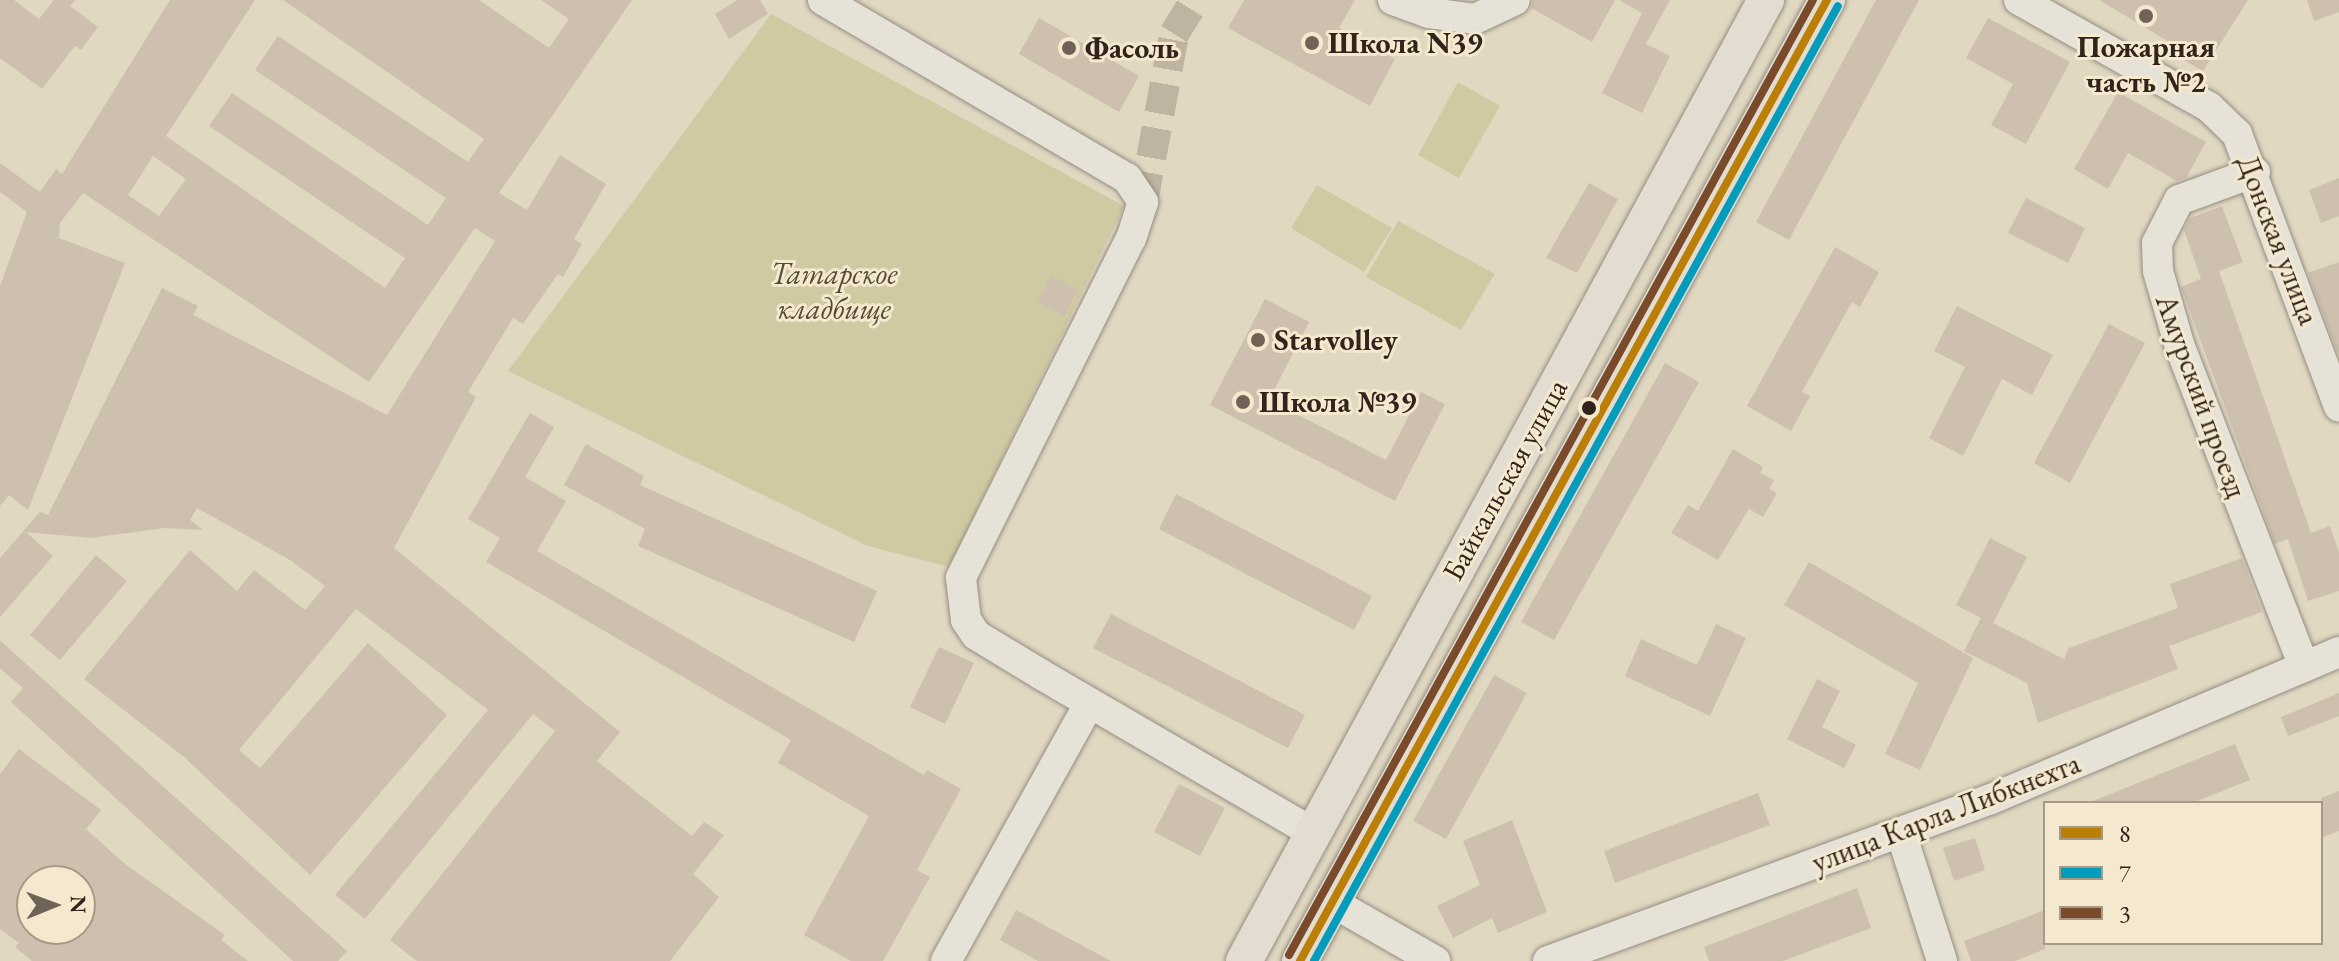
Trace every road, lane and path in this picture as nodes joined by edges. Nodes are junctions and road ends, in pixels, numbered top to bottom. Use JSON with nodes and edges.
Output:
{"nodes":[{"id":1,"x":823,"y":0,"type":"edge"},
{"id":2,"x":1393,"y":0,"type":"edge"},
{"id":3,"x":1515,"y":0,"type":"edge"},
{"id":4,"x":1766,"y":0,"type":"edge"},
{"id":5,"x":1827,"y":0,"type":"edge"},
{"id":6,"x":2019,"y":0,"type":"edge"},
{"id":7,"x":2255,"y":172,"type":"junction"},
{"id":8,"x":2339,"y":407,"type":"edge"},
{"id":9,"x":2339,"y":652,"type":"edge"},
{"id":10,"x":2304,"y":667,"type":"junction"},
{"id":11,"x":1089,"y":704,"type":"junction"},
{"id":12,"x":1313,"y":833,"type":"junction"},
{"id":13,"x":1901,"y":833,"type":"junction"},
{"id":14,"x":1332,"y":902,"type":"junction"},
{"id":15,"x":946,"y":961,"type":"edge"},
{"id":16,"x":1244,"y":961,"type":"edge"},
{"id":17,"x":1300,"y":961,"type":"edge"},
{"id":18,"x":1435,"y":961,"type":"edge"},
{"id":19,"x":1548,"y":961,"type":"edge"},
{"id":20,"x":1942,"y":961,"type":"edge"}],
"edges":[{"from":1,"to":11,"type":"street"},
{"from":2,"to":3,"type":"street"},
{"from":4,"to":12,"type":"main road","name":"Байкальская улица"},
{"from":5,"to":14,"type":"main road","name":"Байкальская улица"},
{"from":6,"to":7,"type":"street","name":"Донская улица"},
{"from":7,"to":8,"type":"street","name":"Донская улица"},
{"from":7,"to":10,"type":"street","name":"Амурский проезд"},
{"from":9,"to":10,"type":"street","name":"улица Карла Либкнехта"},
{"from":10,"to":13,"type":"street","name":"улица Карла Либкнехта"},
{"from":11,"to":12,"type":"street"},
{"from":11,"to":15,"type":"street"},
{"from":12,"to":16,"type":"main road","name":"Байкальская улица"},
{"from":13,"to":19,"type":"street","name":"улица Карла Либкнехта"},
{"from":13,"to":20,"type":"street"},
{"from":14,"to":17,"type":"main road","name":"Байкальская улица"},
{"from":14,"to":18,"type":"street"}]}
